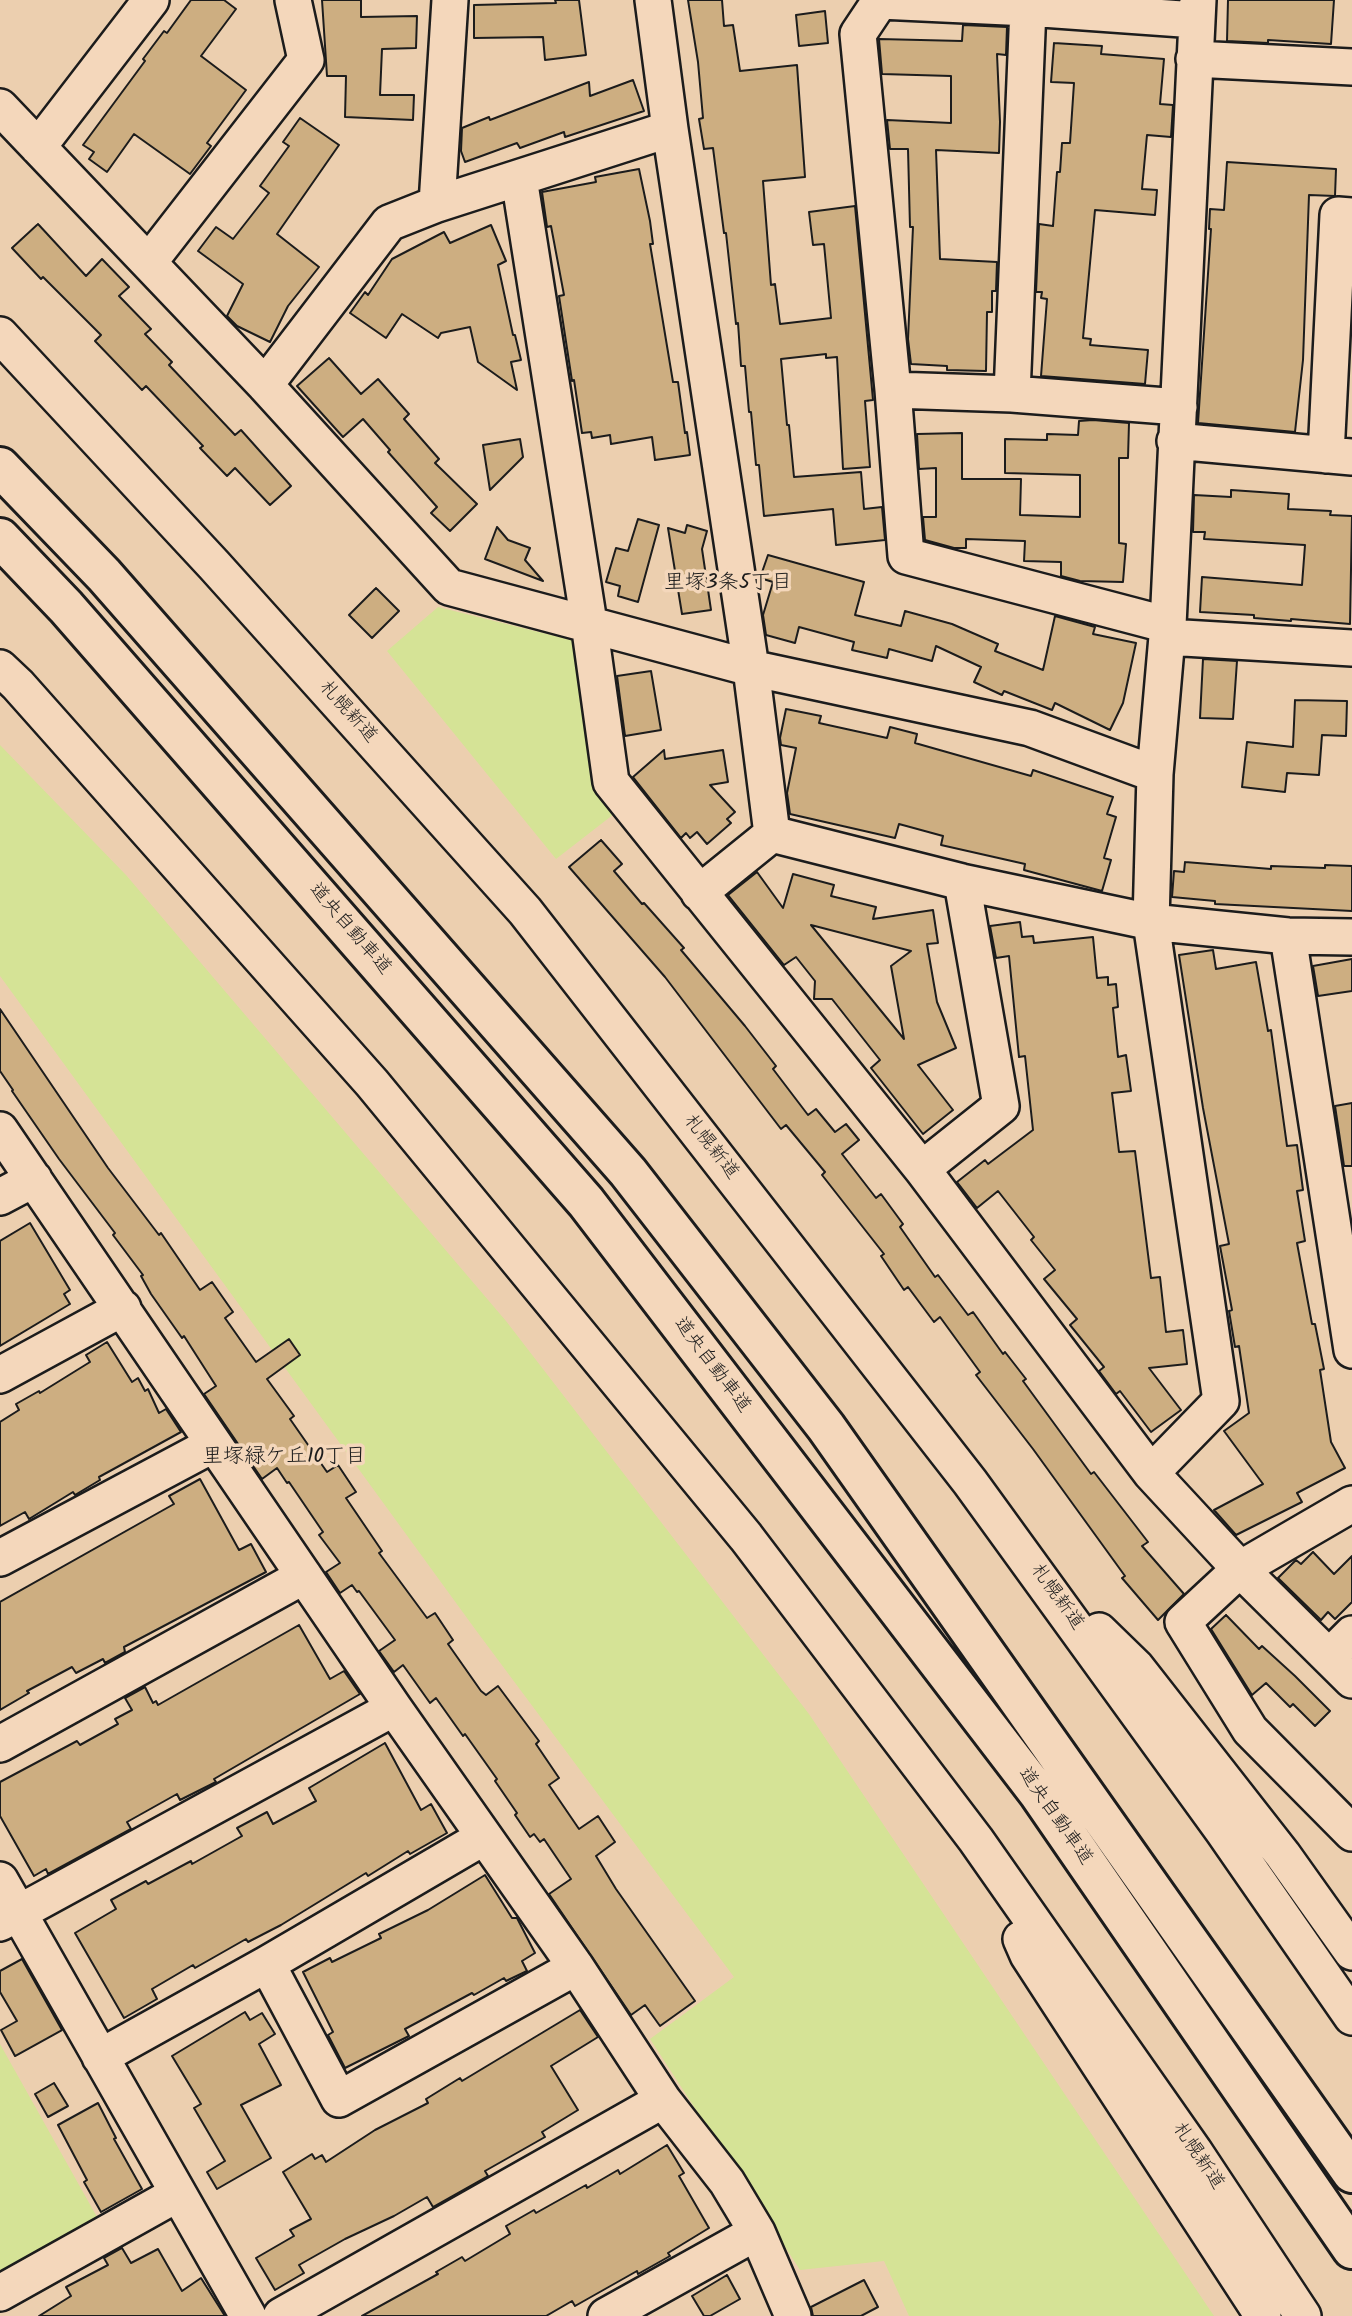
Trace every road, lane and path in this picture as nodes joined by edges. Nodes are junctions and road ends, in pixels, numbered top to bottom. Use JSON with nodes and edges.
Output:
{"nodes":[{"id":1,"x":151,"y":0,"type":"edge"},
{"id":2,"x":293,"y":0,"type":"edge"},
{"id":3,"x":450,"y":0,"type":"edge"},
{"id":4,"x":653,"y":0,"type":"edge"},
{"id":5,"x":1028,"y":8,"type":"junction"},
{"id":6,"x":1197,"y":10,"type":"edge"},
{"id":7,"x":1194,"y":59,"type":"junction"},
{"id":8,"x":1352,"y":67,"type":"edge"},
{"id":9,"x":0,"y":107,"type":"edge"},
{"id":10,"x":670,"y":130,"type":"junction"},
{"id":11,"x":38,"y":147,"type":"junction"},
{"id":12,"x":519,"y":178,"type":"junction"},
{"id":13,"x":437,"y":204,"type":"junction"},
{"id":14,"x":1352,"y":216,"type":"edge"},
{"id":15,"x":149,"y":262,"type":"junction"},
{"id":16,"x":0,"y":335,"type":"edge"},
{"id":17,"x":265,"y":385,"type":"junction"},
{"id":18,"x":893,"y":390,"type":"junction"},
{"id":19,"x":1012,"y":394,"type":"junction"},
{"id":20,"x":1179,"y":407,"type":"junction"},
{"id":21,"x":1175,"y":441,"type":"junction"},
{"id":22,"x":1339,"y":456,"type":"edge"},
{"id":23,"x":0,"y":467,"type":"edge"},
{"id":24,"x":0,"y":538,"type":"edge"},
{"id":25,"x":589,"y":623,"type":"junction"},
{"id":26,"x":1167,"y":631,"type":"junction"},
{"id":27,"x":1352,"y":648,"type":"edge"},
{"id":28,"x":0,"y":668,"type":"edge"},
{"id":29,"x":751,"y":668,"type":"junction"},
{"id":30,"x":1155,"y":774,"type":"junction"},
{"id":31,"x":772,"y":834,"type":"junction"},
{"id":32,"x":962,"y":882,"type":"junction"},
{"id":33,"x":699,"y":893,"type":"junction"},
{"id":34,"x":1151,"y":922,"type":"junction"},
{"id":35,"x":1288,"y":936,"type":"junction"},
{"id":36,"x":1352,"y":937,"type":"edge"},
{"id":37,"x":0,"y":1130,"type":"edge"},
{"id":38,"x":1338,"y":1164,"type":"edge"},
{"id":39,"x":922,"y":1169,"type":"junction"},
{"id":40,"x":34,"y":1179,"type":"junction"},
{"id":41,"x":0,"y":1197,"type":"edge"},
{"id":42,"x":123,"y":1308,"type":"junction"},
{"id":43,"x":1352,"y":1350,"type":"edge"},
{"id":44,"x":0,"y":1375,"type":"edge"},
{"id":45,"x":214,"y":1444,"type":"junction"},
{"id":46,"x":1151,"y":1473,"type":"junction"},
{"id":47,"x":1352,"y":1504,"type":"edge"},
{"id":48,"x":0,"y":1558,"type":"edge"},
{"id":49,"x":1034,"y":1567,"type":"junction"},
{"id":50,"x":1240,"y":1569,"type":"junction"},
{"id":51,"x":304,"y":1576,"type":"junction"},
{"id":52,"x":1344,"y":1657,"type":"edge"},
{"id":53,"x":394,"y":1708,"type":"junction"},
{"id":54,"x":0,"y":1744,"type":"edge"},
{"id":55,"x":1352,"y":1833,"type":"edge"},
{"id":56,"x":484,"y":1837,"type":"junction"},
{"id":57,"x":976,"y":1840,"type":"junction"},
{"id":58,"x":0,"y":1880,"type":"edge"},
{"id":59,"x":9,"y":1918,"type":"edge"},
{"id":60,"x":1352,"y":1952,"type":"edge"},
{"id":61,"x":267,"y":1964,"type":"junction"},
{"id":62,"x":576,"y":1966,"type":"junction"},
{"id":63,"x":1352,"y":2017,"type":"edge"},
{"id":64,"x":100,"y":2057,"type":"junction"},
{"id":65,"x":663,"y":2099,"type":"junction"},
{"id":66,"x":1352,"y":2173,"type":"edge"},
{"id":67,"x":177,"y":2194,"type":"junction"},
{"id":68,"x":757,"y":2232,"type":"junction"},
{"id":69,"x":1352,"y":2249,"type":"edge"},
{"id":70,"x":0,"y":2293,"type":"edge"},
{"id":71,"x":248,"y":2316,"type":"edge"},
{"id":72,"x":281,"y":2316,"type":"edge"},
{"id":73,"x":606,"y":2316,"type":"edge"},
{"id":74,"x":793,"y":2316,"type":"edge"},
{"id":75,"x":1263,"y":2316,"type":"edge"},
{"id":76,"x":1303,"y":2316,"type":"edge"}],
"edges":[{"from":1,"to":11,"type":"street"},
{"from":2,"to":15,"type":"street"},
{"from":3,"to":13,"type":"street"},
{"from":4,"to":10,"type":"street"},
{"from":5,"to":6,"type":"street"},
{"from":5,"to":18,"type":"street"},
{"from":5,"to":19,"type":"street"},
{"from":6,"to":7,"type":"street"},
{"from":7,"to":8,"type":"street"},
{"from":7,"to":20,"type":"street"},
{"from":9,"to":11,"type":"street"},
{"from":10,"to":12,"type":"street"},
{"from":10,"to":29,"type":"street"},
{"from":11,"to":15,"type":"street"},
{"from":12,"to":13,"type":"street"},
{"from":12,"to":25,"type":"street"},
{"from":13,"to":17,"type":"street"},
{"from":14,"to":22,"type":"street"},
{"from":15,"to":17,"type":"street"},
{"from":16,"to":49,"type":"street","name":"札幌新道"},
{"from":17,"to":25,"type":"street"},
{"from":18,"to":19,"type":"street"},
{"from":18,"to":26,"type":"street"},
{"from":19,"to":20,"type":"street"},
{"from":20,"to":21,"type":"street"},
{"from":21,"to":22,"type":"street"},
{"from":21,"to":26,"type":"street"},
{"from":23,"to":66,"type":"highway","name":"道央自動車道"},
{"from":24,"to":69,"type":"highway","name":"道央自動車道"},
{"from":25,"to":29,"type":"street"},
{"from":25,"to":33,"type":"street"},
{"from":26,"to":27,"type":"street"},
{"from":26,"to":30,"type":"street"},
{"from":28,"to":57,"type":"street","name":"札幌新道"},
{"from":29,"to":30,"type":"street"},
{"from":29,"to":31,"type":"street"},
{"from":30,"to":34,"type":"street"},
{"from":31,"to":32,"type":"street"},
{"from":31,"to":33,"type":"street"},
{"from":32,"to":34,"type":"street"},
{"from":32,"to":39,"type":"street"},
{"from":33,"to":39,"type":"street"},
{"from":34,"to":35,"type":"street"},
{"from":34,"to":46,"type":"street"},
{"from":35,"to":36,"type":"street"},
{"from":35,"to":38,"type":"street"},
{"from":37,"to":40,"type":"street"},
{"from":38,"to":43,"type":"street"},
{"from":39,"to":46,"type":"street"},
{"from":40,"to":41,"type":"street"},
{"from":40,"to":42,"type":"street"},
{"from":42,"to":44,"type":"street"},
{"from":42,"to":45,"type":"street"},
{"from":45,"to":48,"type":"street"},
{"from":45,"to":51,"type":"street"},
{"from":46,"to":50,"type":"street"},
{"from":47,"to":50,"type":"street"},
{"from":49,"to":60,"type":"street"},
{"from":49,"to":63,"type":"street","name":"札幌新道"},
{"from":50,"to":52,"type":"street"},
{"from":50,"to":55,"type":"street"},
{"from":51,"to":53,"type":"street"},
{"from":51,"to":54,"type":"street"},
{"from":53,"to":56,"type":"street"},
{"from":53,"to":59,"type":"street"},
{"from":56,"to":61,"type":"street"},
{"from":56,"to":62,"type":"street"},
{"from":57,"to":75,"type":"street"},
{"from":57,"to":76,"type":"street","name":"札幌新道"},
{"from":58,"to":59,"type":"street"},
{"from":59,"to":64,"type":"street"},
{"from":61,"to":62,"type":"street"},
{"from":61,"to":64,"type":"street"},
{"from":62,"to":65,"type":"street"},
{"from":64,"to":67,"type":"street"},
{"from":65,"to":68,"type":"street"},
{"from":65,"to":72,"type":"street"},
{"from":67,"to":70,"type":"street"},
{"from":67,"to":71,"type":"street"},
{"from":68,"to":73,"type":"street"},
{"from":68,"to":74,"type":"street"}]}
